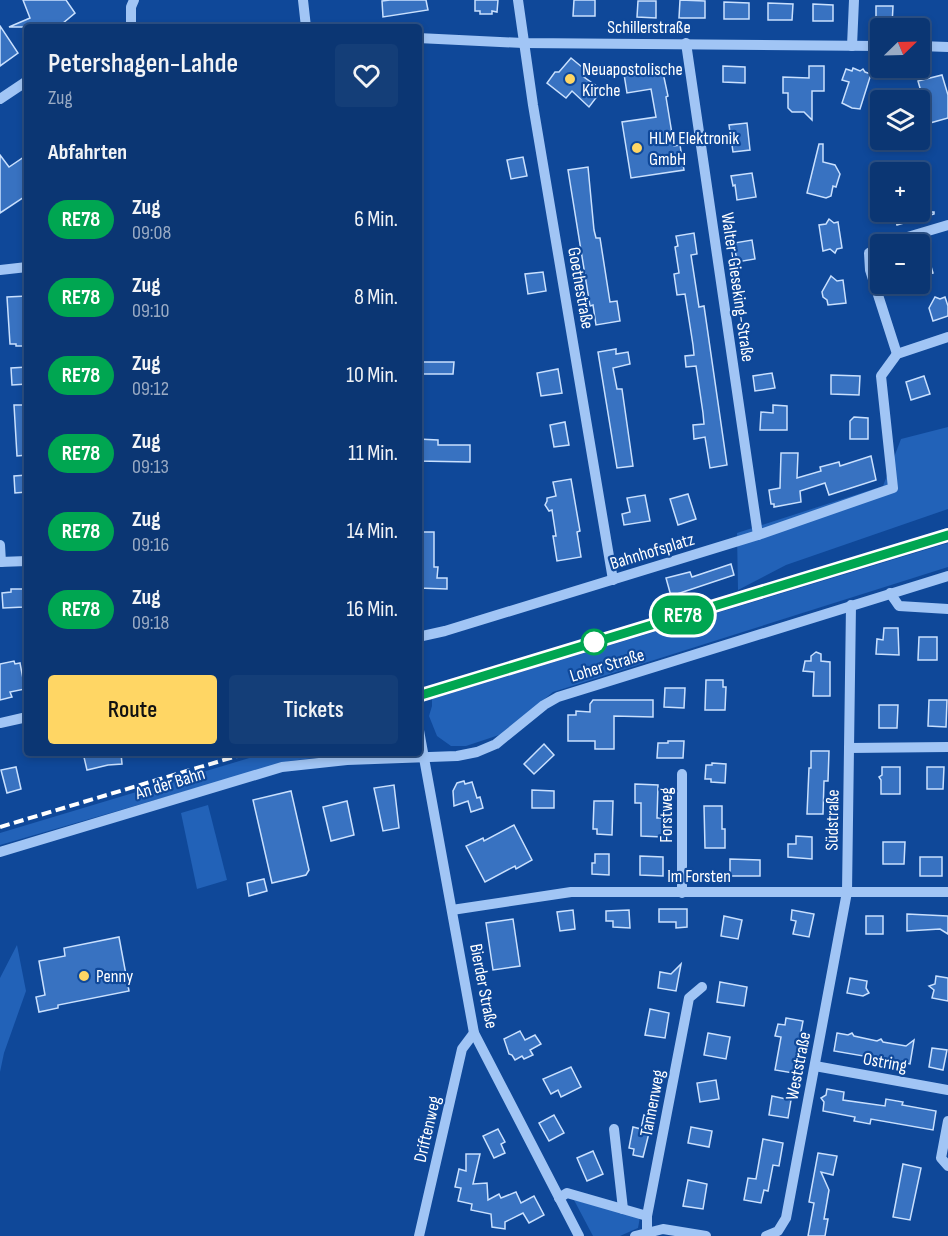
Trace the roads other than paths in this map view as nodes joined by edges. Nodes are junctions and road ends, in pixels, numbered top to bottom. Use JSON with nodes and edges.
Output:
{"nodes":[{"id":1,"x":134,"y":0,"type":"edge"},
{"id":2,"x":303,"y":0,"type":"edge"},
{"id":3,"x":518,"y":0,"type":"edge"},
{"id":4,"x":854,"y":0,"type":"edge"},
{"id":5,"x":131,"y":24,"type":"edge"},
{"id":6,"x":306,"y":24,"type":"edge"},
{"id":7,"x":422,"y":38,"type":"edge"},
{"id":8,"x":523,"y":43,"type":"junction"},
{"id":9,"x":686,"y":43,"type":"junction"},
{"id":10,"x":852,"y":46,"type":"junction"},
{"id":11,"x":870,"y":46,"type":"edge"},
{"id":12,"x":930,"y":46,"type":"edge"},
{"id":13,"x":948,"y":47,"type":"edge"},
{"id":14,"x":24,"y":83,"type":"edge"},
{"id":15,"x":0,"y":99,"type":"edge"},
{"id":16,"x":948,"y":225,"type":"edge"},
{"id":17,"x":920,"y":234,"type":"edge"},
{"id":18,"x":24,"y":267,"type":"edge"},
{"id":19,"x":0,"y":270,"type":"edge"},
{"id":20,"x":878,"y":294,"type":"edge"},
{"id":21,"x":948,"y":337,"type":"edge"},
{"id":22,"x":897,"y":354,"type":"junction"},
{"id":23,"x":758,"y":535,"type":"junction"},
{"id":24,"x":0,"y":545,"type":"edge"},
{"id":25,"x":24,"y":561,"type":"edge"},
{"id":26,"x":1,"y":562,"type":"edge"},
{"id":27,"x":948,"y":576,"type":"edge"},
{"id":28,"x":613,"y":580,"type":"junction"},
{"id":29,"x":890,"y":593,"type":"junction"},
{"id":30,"x":851,"y":605,"type":"junction"},
{"id":31,"x":948,"y":609,"type":"edge"},
{"id":32,"x":422,"y":636,"type":"edge"},
{"id":33,"x":24,"y":718,"type":"edge"},
{"id":34,"x":0,"y":723,"type":"edge"},
{"id":35,"x":422,"y":746,"type":"edge"},
{"id":36,"x":948,"y":747,"type":"edge"},
{"id":37,"x":849,"y":748,"type":"junction"},
{"id":38,"x":424,"y":756,"type":"junction"},
{"id":39,"x":682,"y":774,"type":"dead end"},
{"id":40,"x":0,"y":852,"type":"edge"},
{"id":41,"x":682,"y":892,"type":"junction"},
{"id":42,"x":847,"y":892,"type":"junction"},
{"id":43,"x":948,"y":892,"type":"edge"},
{"id":44,"x":452,"y":910,"type":"junction"},
{"id":45,"x":702,"y":987,"type":"dead end"},
{"id":46,"x":474,"y":1033,"type":"junction"},
{"id":47,"x":815,"y":1066,"type":"junction"},
{"id":48,"x":948,"y":1090,"type":"edge"},
{"id":49,"x":948,"y":1122,"type":"edge"},
{"id":50,"x":614,"y":1129,"type":"dead end"},
{"id":51,"x":948,"y":1166,"type":"edge"},
{"id":52,"x":559,"y":1198,"type":"junction"},
{"id":53,"x":623,"y":1209,"type":"junction"},
{"id":54,"x":647,"y":1216,"type":"junction"},
{"id":55,"x":646,"y":1232,"type":"junction"},
{"id":56,"x":419,"y":1236,"type":"edge"},
{"id":57,"x":579,"y":1236,"type":"edge"},
{"id":58,"x":635,"y":1236,"type":"edge"},
{"id":59,"x":706,"y":1236,"type":"edge"},
{"id":60,"x":766,"y":1236,"type":"edge"}],
"edges":[{"from":1,"to":5,"type":"street"},
{"from":2,"to":6,"type":"street"},
{"from":3,"to":8,"type":"street","name":"Goethestraße"},
{"from":4,"to":10,"type":"street"},
{"from":7,"to":8,"type":"street","name":"Schillerstraße"},
{"from":8,"to":9,"type":"street","name":"Schillerstraße"},
{"from":8,"to":28,"type":"street","name":"Goethestraße"},
{"from":9,"to":10,"type":"street","name":"Schillerstraße"},
{"from":9,"to":23,"type":"street","name":"Walter-Gieseking-Straße"},
{"from":10,"to":11,"type":"street","name":"Schillerstraße"},
{"from":12,"to":13,"type":"street"},
{"from":14,"to":15,"type":"street"},
{"from":16,"to":17,"type":"street"},
{"from":18,"to":19,"type":"street"},
{"from":20,"to":22,"type":"street"},
{"from":21,"to":22,"type":"street"},
{"from":22,"to":23,"type":"street","name":"Bahnhofsplatz"},
{"from":23,"to":28,"type":"street","name":"Bahnhofsplatz"},
{"from":24,"to":26,"type":"street"},
{"from":25,"to":26,"type":"street"},
{"from":27,"to":29,"type":"street","name":"Loher Straße"},
{"from":28,"to":32,"type":"street","name":"Bahnhofsplatz"},
{"from":29,"to":30,"type":"street","name":"Loher Straße"},
{"from":29,"to":31,"type":"street"},
{"from":30,"to":37,"type":"street","name":"Südstraße"},
{"from":30,"to":38,"type":"street","name":"Loher Straße"},
{"from":33,"to":34,"type":"street"},
{"from":35,"to":38,"type":"street","name":"Bierder Straße"},
{"from":36,"to":37,"type":"street"},
{"from":37,"to":42,"type":"street","name":"Südstraße"},
{"from":38,"to":40,"type":"street","name":"An der Bahn"},
{"from":38,"to":44,"type":"street","name":"Bierder Straße"},
{"from":39,"to":41,"type":"street","name":"Forstweg"},
{"from":41,"to":42,"type":"street","name":"Im Forsten"},
{"from":41,"to":44,"type":"street","name":"Im Forsten"},
{"from":42,"to":43,"type":"street","name":"Im Forsten"},
{"from":42,"to":47,"type":"street","name":"Weststraße"},
{"from":44,"to":46,"type":"street","name":"Bierder Straße"},
{"from":45,"to":54,"type":"street","name":"Tannenweg"},
{"from":46,"to":52,"type":"street","name":"Bierder Straße"},
{"from":46,"to":56,"type":"street","name":"Driftenweg"},
{"from":47,"to":48,"type":"street","name":"Ostring"},
{"from":47,"to":60,"type":"street","name":"Weststraße"},
{"from":49,"to":51,"type":"street"},
{"from":50,"to":53,"type":"street"},
{"from":52,"to":53,"type":"street"},
{"from":52,"to":57,"type":"street","name":"Bierder Straße"},
{"from":53,"to":54,"type":"street"},
{"from":54,"to":55,"type":"street","name":"Tannenweg"},
{"from":55,"to":58,"type":"street"},
{"from":55,"to":59,"type":"street"}]}
